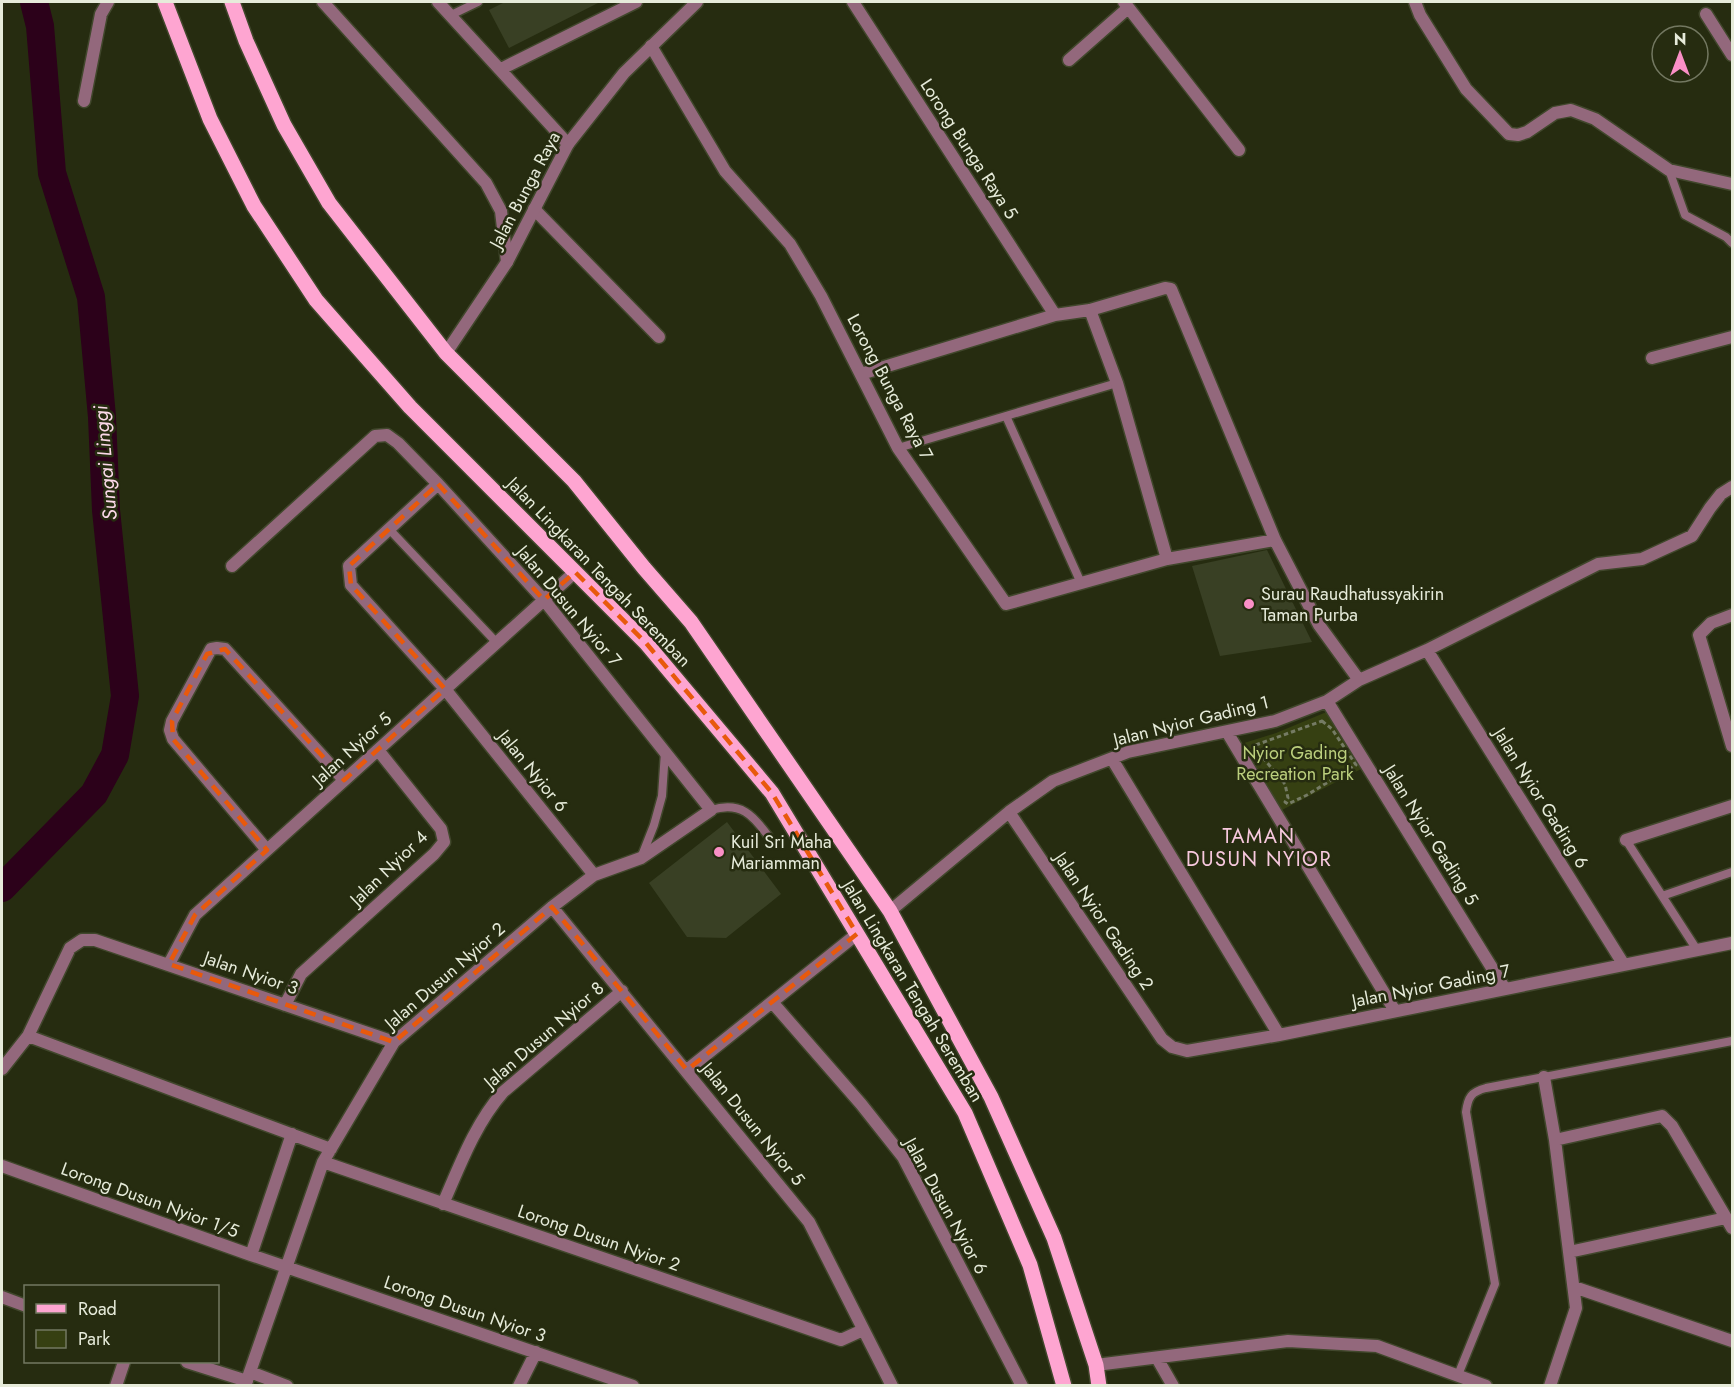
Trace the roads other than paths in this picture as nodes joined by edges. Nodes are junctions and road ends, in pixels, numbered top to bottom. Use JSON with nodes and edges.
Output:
{"nodes":[{"id":1,"x":106,"y":2,"type":"edge"},
{"id":2,"x":165,"y":2,"type":"edge"},
{"id":3,"x":232,"y":2,"type":"edge"},
{"id":4,"x":323,"y":2,"type":"edge"},
{"id":5,"x":438,"y":2,"type":"edge"},
{"id":6,"x":478,"y":2,"type":"edge"},
{"id":7,"x":636,"y":2,"type":"edge"},
{"id":8,"x":695,"y":2,"type":"edge"},
{"id":9,"x":853,"y":2,"type":"edge"},
{"id":10,"x":1415,"y":2,"type":"edge"},
{"id":11,"x":1126,"y":5,"type":"edge"},
{"id":12,"x":1706,"y":14,"type":"dead end"},
{"id":13,"x":451,"y":15,"type":"junction"},
{"id":14,"x":651,"y":46,"type":"junction"},
{"id":15,"x":1732,"y":54,"type":"edge"},
{"id":16,"x":1069,"y":60,"type":"dead end"},
{"id":17,"x":501,"y":69,"type":"junction"},
{"id":18,"x":84,"y":101,"type":"dead end"},
{"id":19,"x":568,"y":144,"type":"junction"},
{"id":20,"x":1239,"y":150,"type":"dead end"},
{"id":21,"x":1669,"y":170,"type":"junction"},
{"id":22,"x":1732,"y":184,"type":"edge"},
{"id":23,"x":534,"y":209,"type":"junction"},
{"id":24,"x":1732,"y":243,"type":"edge"},
{"id":25,"x":507,"y":262,"type":"junction"},
{"id":26,"x":1090,"y":310,"type":"junction"},
{"id":27,"x":1055,"y":315,"type":"junction"},
{"id":28,"x":1732,"y":336,"type":"edge"},
{"id":29,"x":659,"y":337,"type":"dead end"},
{"id":30,"x":446,"y":353,"type":"junction"},
{"id":31,"x":1652,"y":358,"type":"dead end"},
{"id":32,"x":861,"y":374,"type":"junction"},
{"id":33,"x":1117,"y":382,"type":"junction"},
{"id":34,"x":1006,"y":416,"type":"junction"},
{"id":35,"x":898,"y":448,"type":"junction"},
{"id":36,"x":438,"y":484,"type":"junction"},
{"id":37,"x":1732,"y":487,"type":"edge"},
{"id":38,"x":389,"y":529,"type":"junction"},
{"id":39,"x":1275,"y":540,"type":"junction"},
{"id":40,"x":1167,"y":559,"type":"junction"},
{"id":41,"x":232,"y":566,"type":"dead end"},
{"id":42,"x":575,"y":572,"type":"junction"},
{"id":43,"x":1082,"y":582,"type":"junction"},
{"id":44,"x":544,"y":600,"type":"junction"},
{"id":45,"x":1732,"y":615,"type":"edge"},
{"id":46,"x":497,"y":643,"type":"junction"},
{"id":47,"x":1427,"y":650,"type":"junction"},
{"id":48,"x":1359,"y":680,"type":"junction"},
{"id":49,"x":445,"y":689,"type":"junction"},
{"id":50,"x":1327,"y":701,"type":"junction"},
{"id":51,"x":1227,"y":732,"type":"junction"},
{"id":52,"x":1732,"y":746,"type":"edge"},
{"id":53,"x":378,"y":750,"type":"junction"},
{"id":54,"x":664,"y":752,"type":"junction"},
{"id":55,"x":1112,"y":759,"type":"junction"},
{"id":56,"x":344,"y":780,"type":"junction"},
{"id":57,"x":1732,"y":806,"type":"edge"},
{"id":58,"x":711,"y":810,"type":"junction"},
{"id":59,"x":1009,"y":812,"type":"junction"},
{"id":60,"x":770,"y":837,"type":"dead end"},
{"id":61,"x":1626,"y":840,"type":"joint"},
{"id":62,"x":267,"y":850,"type":"junction"},
{"id":63,"x":641,"y":858,"type":"junction"},
{"id":64,"x":1732,"y":872,"type":"edge"},
{"id":65,"x":594,"y":875,"type":"junction"},
{"id":66,"x":1662,"y":896,"type":"junction"},
{"id":67,"x":552,"y":907,"type":"junction"},
{"id":68,"x":890,"y":911,"type":"junction"},
{"id":69,"x":857,"y":934,"type":"junction"},
{"id":70,"x":1732,"y":943,"type":"edge"},
{"id":71,"x":1697,"y":950,"type":"junction"},
{"id":72,"x":169,"y":964,"type":"junction"},
{"id":73,"x":1624,"y":965,"type":"junction"},
{"id":74,"x":1505,"y":989,"type":"junction"},
{"id":75,"x":622,"y":991,"type":"junction"},
{"id":76,"x":772,"y":1002,"type":"junction"},
{"id":77,"x":285,"y":1005,"type":"junction"},
{"id":78,"x":1395,"y":1011,"type":"junction"},
{"id":79,"x":1279,"y":1035,"type":"junction"},
{"id":80,"x":28,"y":1036,"type":"junction"},
{"id":81,"x":1732,"y":1041,"type":"edge"},
{"id":82,"x":394,"y":1042,"type":"junction"},
{"id":83,"x":1172,"y":1047,"type":"joint"},
{"id":84,"x":2,"y":1070,"type":"edge"},
{"id":85,"x":687,"y":1070,"type":"junction"},
{"id":86,"x":1544,"y":1077,"type":"junction"},
{"id":87,"x":292,"y":1134,"type":"junction"},
{"id":88,"x":1555,"y":1140,"type":"junction"},
{"id":89,"x":331,"y":1149,"type":"junction"},
{"id":90,"x":323,"y":1162,"type":"junction"},
{"id":91,"x":2,"y":1166,"type":"edge"},
{"id":92,"x":442,"y":1204,"type":"junction"},
{"id":93,"x":1729,"y":1223,"type":"edge"},
{"id":94,"x":1569,"y":1252,"type":"junction"},
{"id":95,"x":251,"y":1255,"type":"junction"},
{"id":96,"x":286,"y":1267,"type":"junction"},
{"id":97,"x":1574,"y":1287,"type":"junction"},
{"id":98,"x":2,"y":1297,"type":"edge"},
{"id":99,"x":24,"y":1305,"type":"edge"},
{"id":100,"x":863,"y":1330,"type":"junction"},
{"id":101,"x":1732,"y":1341,"type":"edge"},
{"id":102,"x":536,"y":1352,"type":"junction"},
{"id":103,"x":1157,"y":1358,"type":"junction"},
{"id":104,"x":124,"y":1363,"type":"edge"},
{"id":105,"x":190,"y":1363,"type":"edge"},
{"id":106,"x":1096,"y":1365,"type":"junction"},
{"id":107,"x":1458,"y":1376,"type":"junction"},
{"id":108,"x":247,"y":1380,"type":"edge"},
{"id":109,"x":1484,"y":1385,"type":"edge"},
{"id":110,"x":116,"y":1386,"type":"edge"},
{"id":111,"x":287,"y":1386,"type":"edge"},
{"id":112,"x":519,"y":1386,"type":"edge"},
{"id":113,"x":633,"y":1386,"type":"edge"},
{"id":114,"x":892,"y":1386,"type":"edge"},
{"id":115,"x":1022,"y":1386,"type":"edge"},
{"id":116,"x":1064,"y":1386,"type":"edge"},
{"id":117,"x":1099,"y":1386,"type":"edge"},
{"id":118,"x":1173,"y":1386,"type":"edge"},
{"id":119,"x":1550,"y":1386,"type":"edge"}],
"edges":[{"from":1,"to":18,"type":"street"},
{"from":2,"to":42,"type":"main road","name":"Jalan Lingkaran Tengah Seremban"},
{"from":3,"to":30,"type":"main road","name":"Jalan Lingkaran Tengah Seremban"},
{"from":4,"to":25,"type":"street"},
{"from":5,"to":13,"type":"street"},
{"from":6,"to":13,"type":"lane"},
{"from":7,"to":17,"type":"street"},
{"from":8,"to":14,"type":"street","name":"Jalan Bunga Raya"},
{"from":9,"to":27,"type":"street","name":"Lorong Bunga Raya 5"},
{"from":10,"to":21,"type":"street"},
{"from":11,"to":16,"type":"street"},
{"from":11,"to":20,"type":"street"},
{"from":12,"to":15,"type":"street"},
{"from":13,"to":17,"type":"street"},
{"from":14,"to":19,"type":"street","name":"Jalan Bunga Raya"},
{"from":14,"to":32,"type":"street","name":"Lorong Bunga Raya 7"},
{"from":17,"to":19,"type":"street"},
{"from":19,"to":23,"type":"street","name":"Jalan Bunga Raya"},
{"from":21,"to":22,"type":"street"},
{"from":21,"to":24,"type":"lane"},
{"from":23,"to":25,"type":"street","name":"Jalan Bunga Raya"},
{"from":23,"to":29,"type":"street"},
{"from":25,"to":30,"type":"street","name":"Jalan Bunga Raya"},
{"from":26,"to":27,"type":"street"},
{"from":26,"to":33,"type":"street"},
{"from":26,"to":39,"type":"street"},
{"from":27,"to":32,"type":"street"},
{"from":28,"to":31,"type":"street"},
{"from":30,"to":68,"type":"main road","name":"Jalan Lingkaran Tengah Seremban"},
{"from":32,"to":35,"type":"street","name":"Lorong Bunga Raya 7"},
{"from":33,"to":34,"type":"lane"},
{"from":33,"to":40,"type":"street"},
{"from":34,"to":35,"type":"lane"},
{"from":34,"to":43,"type":"lane"},
{"from":35,"to":43,"type":"street","name":"Lorong Bunga Raya 7"},
{"from":36,"to":38,"type":"street"},
{"from":36,"to":41,"type":"street","name":"Jalan Dusun Nyior 7"},
{"from":36,"to":44,"type":"street","name":"Jalan Dusun Nyior 7"},
{"from":37,"to":47,"type":"street","name":"Jalan Nyior Gading 1"},
{"from":38,"to":46,"type":"lane"},
{"from":38,"to":49,"type":"street","name":"Jalan Nyior 6"},
{"from":39,"to":40,"type":"street","name":"Lorong Bunga Raya 7"},
{"from":39,"to":48,"type":"street"},
{"from":40,"to":43,"type":"street","name":"Lorong Bunga Raya 7"},
{"from":42,"to":44,"type":"street","name":"Jalan Nyior 5"},
{"from":42,"to":69,"type":"main road","name":"Jalan Lingkaran Tengah Seremban"},
{"from":44,"to":46,"type":"street","name":"Jalan Nyior 5"},
{"from":44,"to":54,"type":"street","name":"Jalan Dusun Nyior 7"},
{"from":45,"to":52,"type":"street"},
{"from":46,"to":49,"type":"street","name":"Jalan Nyior 5"},
{"from":47,"to":48,"type":"street","name":"Jalan Nyior Gading 1"},
{"from":47,"to":73,"type":"street","name":"Jalan Nyior Gading 6"},
{"from":48,"to":50,"type":"street","name":"Jalan Nyior Gading 1"},
{"from":49,"to":53,"type":"street","name":"Jalan Nyior 5"},
{"from":49,"to":65,"type":"street","name":"Jalan Nyior 6"},
{"from":50,"to":51,"type":"street","name":"Jalan Nyior Gading 1"},
{"from":50,"to":74,"type":"street","name":"Jalan Nyior Gading 5"},
{"from":51,"to":55,"type":"street","name":"Jalan Nyior Gading 1"},
{"from":51,"to":78,"type":"street"},
{"from":53,"to":56,"type":"street","name":"Jalan Nyior 5"},
{"from":53,"to":77,"type":"street","name":"Jalan Nyior 4"},
{"from":54,"to":58,"type":"street","name":"Jalan Dusun Nyior 7"},
{"from":54,"to":63,"type":"lane"},
{"from":55,"to":59,"type":"street","name":"Jalan Nyior Gading 1"},
{"from":55,"to":79,"type":"street"},
{"from":56,"to":62,"type":"street","name":"Jalan Nyior 5"},
{"from":56,"to":62,"type":"street"},
{"from":57,"to":61,"type":"street"},
{"from":58,"to":60,"type":"lane"},
{"from":58,"to":63,"type":"street","name":"Jalan Dusun Nyior 2"},
{"from":59,"to":68,"type":"street","name":"Jalan Nyior Gading 1"},
{"from":59,"to":83,"type":"street","name":"Jalan Nyior Gading 2"},
{"from":61,"to":66,"type":"lane"},
{"from":62,"to":72,"type":"street","name":"Jalan Nyior 5"},
{"from":63,"to":65,"type":"street","name":"Jalan Dusun Nyior 2"},
{"from":64,"to":66,"type":"lane"},
{"from":65,"to":67,"type":"street","name":"Jalan Dusun Nyior 2"},
{"from":66,"to":71,"type":"lane"},
{"from":67,"to":75,"type":"street","name":"Jalan Dusun Nyior 5"},
{"from":67,"to":82,"type":"street","name":"Jalan Dusun Nyior 2"},
{"from":68,"to":106,"type":"main road","name":"Jalan Lingkaran Tengah Seremban"},
{"from":69,"to":76,"type":"street"},
{"from":69,"to":116,"type":"main road","name":"Jalan Lingkaran Tengah Seremban"},
{"from":70,"to":71,"type":"street","name":"Jalan Nyior Gading 7"},
{"from":71,"to":73,"type":"street","name":"Jalan Nyior Gading 7"},
{"from":72,"to":77,"type":"street","name":"Jalan Nyior 3"},
{"from":72,"to":80,"type":"street","name":"Jalan Nyior 3"},
{"from":73,"to":74,"type":"street","name":"Jalan Nyior Gading 7"},
{"from":74,"to":78,"type":"street","name":"Jalan Nyior Gading 7"},
{"from":75,"to":85,"type":"street","name":"Jalan Dusun Nyior 5"},
{"from":75,"to":92,"type":"street","name":"Jalan Dusun Nyior 8"},
{"from":76,"to":85,"type":"street"},
{"from":76,"to":115,"type":"street","name":"Jalan Dusun Nyior 6"},
{"from":77,"to":82,"type":"street","name":"Jalan Nyior 3"},
{"from":78,"to":79,"type":"street","name":"Jalan Nyior Gading 7"},
{"from":79,"to":83,"type":"street","name":"Jalan Nyior Gading 7"},
{"from":80,"to":84,"type":"street"},
{"from":80,"to":87,"type":"street"},
{"from":81,"to":86,"type":"lane"},
{"from":82,"to":89,"type":"street","name":"Jalan Dusun Nyior 2"},
{"from":85,"to":100,"type":"street","name":"Jalan Dusun Nyior 5"},
{"from":86,"to":88,"type":"street"},
{"from":86,"to":107,"type":"lane"},
{"from":87,"to":89,"type":"street"},
{"from":87,"to":95,"type":"street"},
{"from":88,"to":93,"type":"street"},
{"from":88,"to":94,"type":"street"},
{"from":89,"to":90,"type":"street","name":"Jalan Dusun Nyior 2"},
{"from":90,"to":92,"type":"street","name":"Lorong Dusun Nyior 2"},
{"from":90,"to":96,"type":"street","name":"Jalan Dusun Nyior 2"},
{"from":91,"to":95,"type":"street","name":"Lorong Dusun Nyior 1/5"},
{"from":92,"to":100,"type":"street","name":"Lorong Dusun Nyior 2"},
{"from":93,"to":94,"type":"street"},
{"from":94,"to":97,"type":"street"},
{"from":95,"to":96,"type":"street","name":"Lorong Dusun Nyior 1/5"},
{"from":96,"to":102,"type":"street","name":"Lorong Dusun Nyior 3"},
{"from":96,"to":108,"type":"street","name":"Jalan Dusun Nyior 2"},
{"from":97,"to":101,"type":"street"},
{"from":97,"to":119,"type":"street"},
{"from":98,"to":99,"type":"street"},
{"from":100,"to":114,"type":"street","name":"Jalan Dusun Nyior 5"},
{"from":102,"to":112,"type":"street"},
{"from":102,"to":113,"type":"street","name":"Lorong Dusun Nyior 3"},
{"from":103,"to":106,"type":"street"},
{"from":103,"to":107,"type":"street"},
{"from":103,"to":118,"type":"street"},
{"from":104,"to":110,"type":"street"},
{"from":105,"to":108,"type":"street"},
{"from":106,"to":117,"type":"main road","name":"Jalan Lingkaran Tengah Seremban"},
{"from":107,"to":109,"type":"street"},
{"from":108,"to":111,"type":"street"}]}
